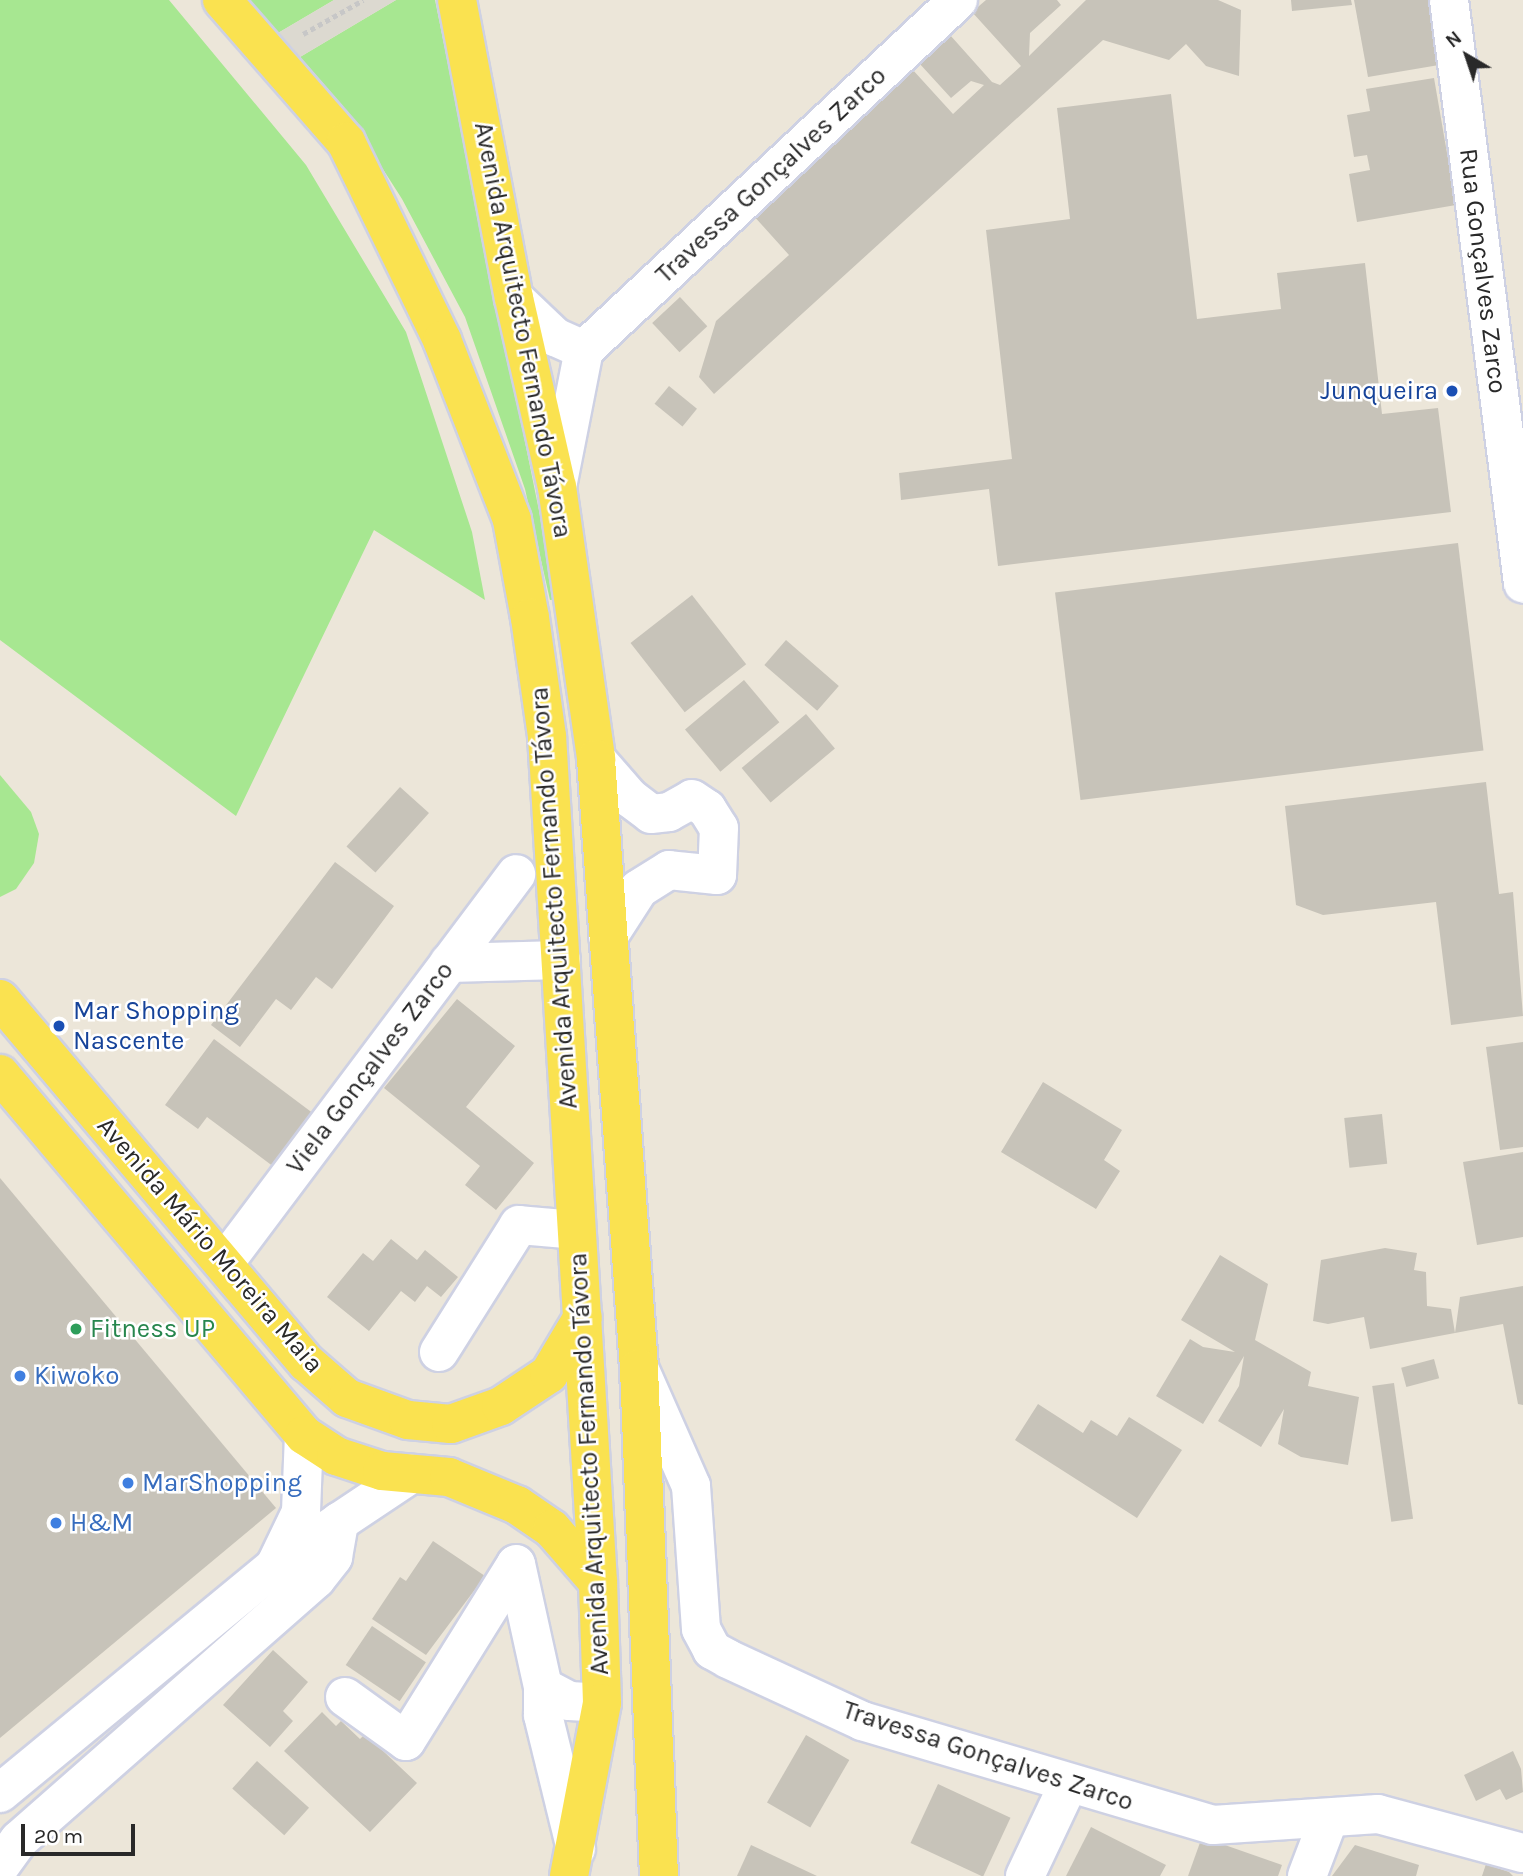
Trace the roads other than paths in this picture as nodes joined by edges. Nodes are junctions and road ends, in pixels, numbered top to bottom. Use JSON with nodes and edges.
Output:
{"nodes":[{"id":1,"x":222,"y":0,"type":"edge"},
{"id":2,"x":457,"y":0,"type":"edge"},
{"id":3,"x":958,"y":0,"type":"edge"},
{"id":4,"x":1449,"y":0,"type":"edge"},
{"id":5,"x":514,"y":298,"type":"junction"},
{"id":6,"x":584,"y":350,"type":"junction"},
{"id":7,"x":557,"y":487,"type":"junction"},
{"id":8,"x":1523,"y":583,"type":"edge"},
{"id":9,"x":596,"y":759,"type":"junction"},
{"id":10,"x":516,"y":874,"type":"dead end"},
{"id":11,"x":608,"y":937,"type":"junction"},
{"id":12,"x":561,"y":960,"type":"junction"},
{"id":13,"x":449,"y":962,"type":"junction"},
{"id":14,"x":0,"y":999,"type":"edge"},
{"id":15,"x":0,"y":1074,"type":"edge"},
{"id":16,"x":576,"y":1230,"type":"junction"},
{"id":17,"x":225,"y":1262,"type":"junction"},
{"id":18,"x":583,"y":1317,"type":"junction"},
{"id":19,"x":439,"y":1352,"type":"dead end"},
{"id":20,"x":639,"y":1368,"type":"junction"},
{"id":21,"x":304,"y":1435,"type":"junction"},
{"id":22,"x":411,"y":1474,"type":"junction"},
{"id":23,"x":339,"y":1522,"type":"junction"},
{"id":24,"x":275,"y":1566,"type":"junction"},
{"id":25,"x":598,"y":1582,"type":"junction"},
{"id":26,"x":543,"y":1687,"type":"junction"},
{"id":27,"x":345,"y":1697,"type":"dead end"},
{"id":28,"x":602,"y":1703,"type":"junction"},
{"id":29,"x":1068,"y":1785,"type":"junction"},
{"id":30,"x":0,"y":1793,"type":"edge"},
{"id":31,"x":1329,"y":1818,"type":"junction"},
{"id":32,"x":1523,"y":1853,"type":"edge"},
{"id":33,"x":573,"y":1863,"type":"edge"},
{"id":34,"x":0,"y":1866,"type":"edge"},
{"id":35,"x":659,"y":1876,"type":"edge"},
{"id":36,"x":1025,"y":1876,"type":"edge"},
{"id":37,"x":1307,"y":1876,"type":"edge"}],
"edges":[{"from":1,"to":12,"type":"main road","name":"Avenida Arquitecto Fernando Távora"},
{"from":2,"to":5,"type":"main road","name":"Avenida Arquitecto Fernando Távora"},
{"from":3,"to":6,"type":"street","name":"Travessa Gonçalves Zarco"},
{"from":4,"to":8,"type":"street","name":"Rua Gonçalves Zarco"},
{"from":5,"to":6,"type":"street"},
{"from":5,"to":7,"type":"main road","name":"Avenida Arquitecto Fernando Távora"},
{"from":6,"to":7,"type":"street"},
{"from":7,"to":9,"type":"main road","name":"Avenida Arquitecto Fernando Távora"},
{"from":9,"to":11,"type":"main road","name":"Avenida Arquitecto Fernando Távora"},
{"from":9,"to":11,"type":"street"},
{"from":10,"to":13,"type":"street","name":"Viela Gonçalves Zarco"},
{"from":11,"to":20,"type":"main road","name":"Avenida Arquitecto Fernando Távora"},
{"from":12,"to":13,"type":"street"},
{"from":12,"to":16,"type":"main road","name":"Avenida Arquitecto Fernando Távora"},
{"from":13,"to":17,"type":"street","name":"Viela Gonçalves Zarco"},
{"from":14,"to":17,"type":"main road","name":"Avenida Mário Moreira Maia"},
{"from":15,"to":21,"type":"main road","name":"Avenida Mário Moreira Maia"},
{"from":16,"to":18,"type":"main road","name":"Avenida Arquitecto Fernando Távora"},
{"from":16,"to":19,"type":"street"},
{"from":17,"to":18,"type":"main road","name":"Avenida Mário Moreira Maia"},
{"from":18,"to":25,"type":"main road","name":"Avenida Arquitecto Fernando Távora"},
{"from":20,"to":29,"type":"street","name":"Travessa Gonçalves Zarco"},
{"from":20,"to":35,"type":"main road","name":"Avenida Arquitecto Fernando Távora"},
{"from":21,"to":22,"type":"main road","name":"Avenida Mário Moreira Maia"},
{"from":21,"to":24,"type":"street"},
{"from":22,"to":23,"type":"street"},
{"from":22,"to":25,"type":"main road","name":"Avenida Mário Moreira Maia"},
{"from":23,"to":24,"type":"street"},
{"from":23,"to":34,"type":"street"},
{"from":24,"to":30,"type":"street"},
{"from":25,"to":28,"type":"main road","name":"Avenida Arquitecto Fernando Távora"},
{"from":26,"to":27,"type":"street"},
{"from":26,"to":28,"type":"street"},
{"from":26,"to":33,"type":"street"},
{"from":28,"to":33,"type":"main road","name":"Avenida Arquitecto Fernando Távora"},
{"from":29,"to":31,"type":"street","name":"Travessa Gonçalves Zarco"},
{"from":29,"to":36,"type":"street"},
{"from":31,"to":32,"type":"street","name":"Travessa Gonçalves Zarco"},
{"from":31,"to":37,"type":"street"}]}
